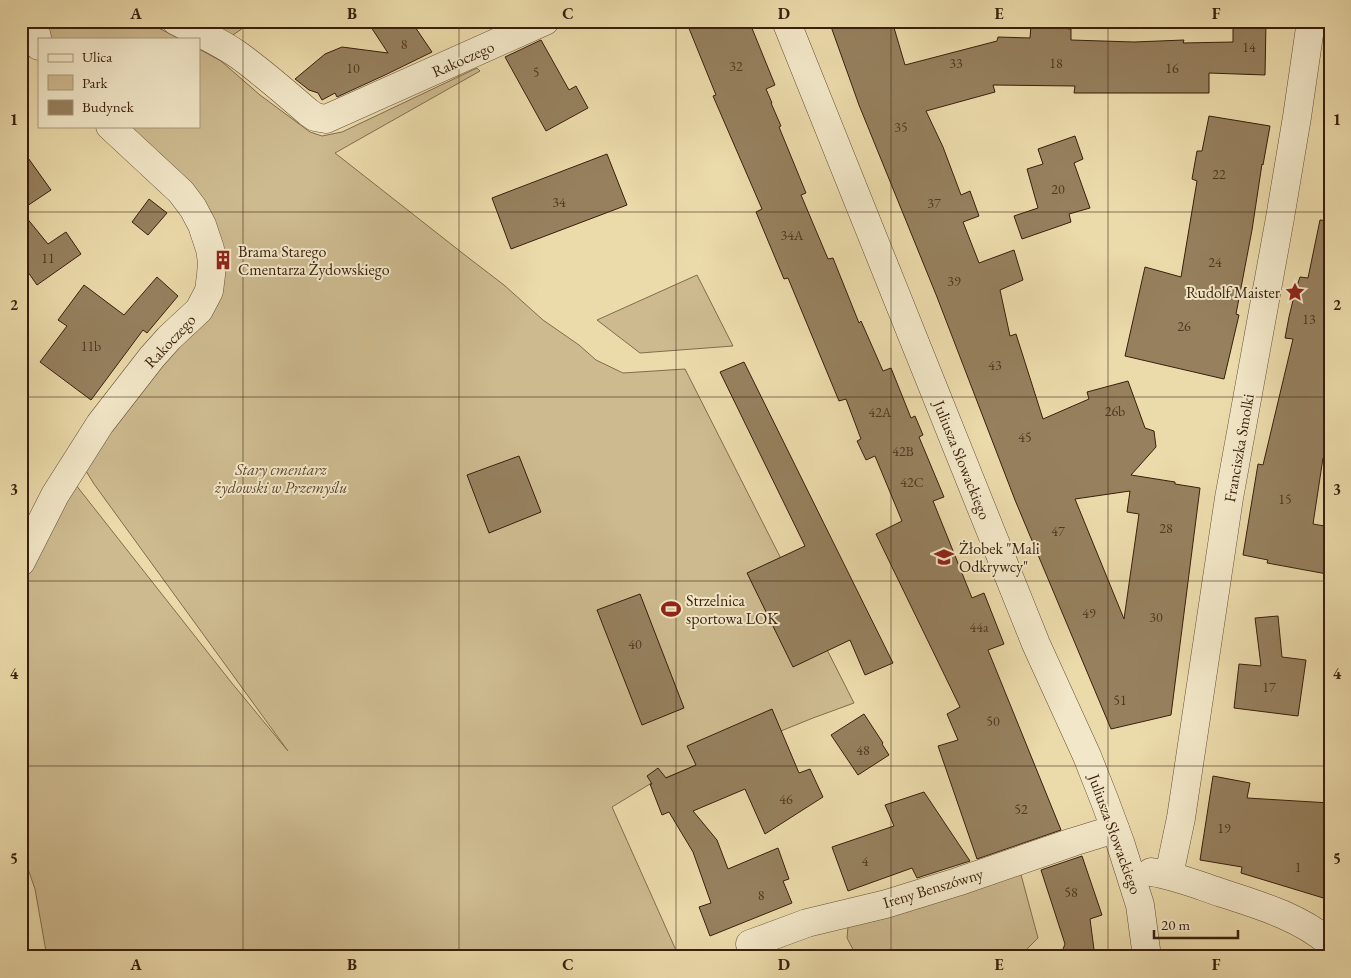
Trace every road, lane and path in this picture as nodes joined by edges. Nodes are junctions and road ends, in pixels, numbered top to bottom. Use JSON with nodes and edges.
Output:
{"nodes":[{"id":1,"x":33,"y":21,"type":"edge"},
{"id":2,"x":176,"y":21,"type":"edge"},
{"id":3,"x":546,"y":21,"type":"edge"},
{"id":4,"x":786,"y":21,"type":"edge"},
{"id":5,"x":1312,"y":21,"type":"edge"},
{"id":6,"x":38,"y":42,"type":"edge"},
{"id":7,"x":112,"y":128,"type":"edge"},
{"id":8,"x":21,"y":562,"type":"edge"},
{"id":9,"x":1115,"y":829,"type":"junction"},
{"id":10,"x":1129,"y":868,"type":"junction"},
{"id":11,"x":1169,"y":875,"type":"junction"},
{"id":12,"x":1327,"y":936,"type":"edge"},
{"id":13,"x":750,"y":944,"type":"dead end"},
{"id":14,"x":1147,"y":957,"type":"edge"}],
"edges":[{"from":1,"to":6,"type":"street"},
{"from":2,"to":3,"type":"street","name":"Rakoczego"},
{"from":4,"to":9,"type":"street","name":"Juliusza Słowackiego"},
{"from":5,"to":11,"type":"street","name":"Franciszka Smolki"},
{"from":7,"to":8,"type":"street","name":"Rakoczego"},
{"from":9,"to":10,"type":"street","name":"Juliusza Słowackiego"},
{"from":9,"to":13,"type":"street","name":"Ireny Benszówny"},
{"from":10,"to":11,"type":"street"},
{"from":10,"to":14,"type":"street","name":"Juliusza Słowackiego"},
{"from":11,"to":12,"type":"street"}]}
